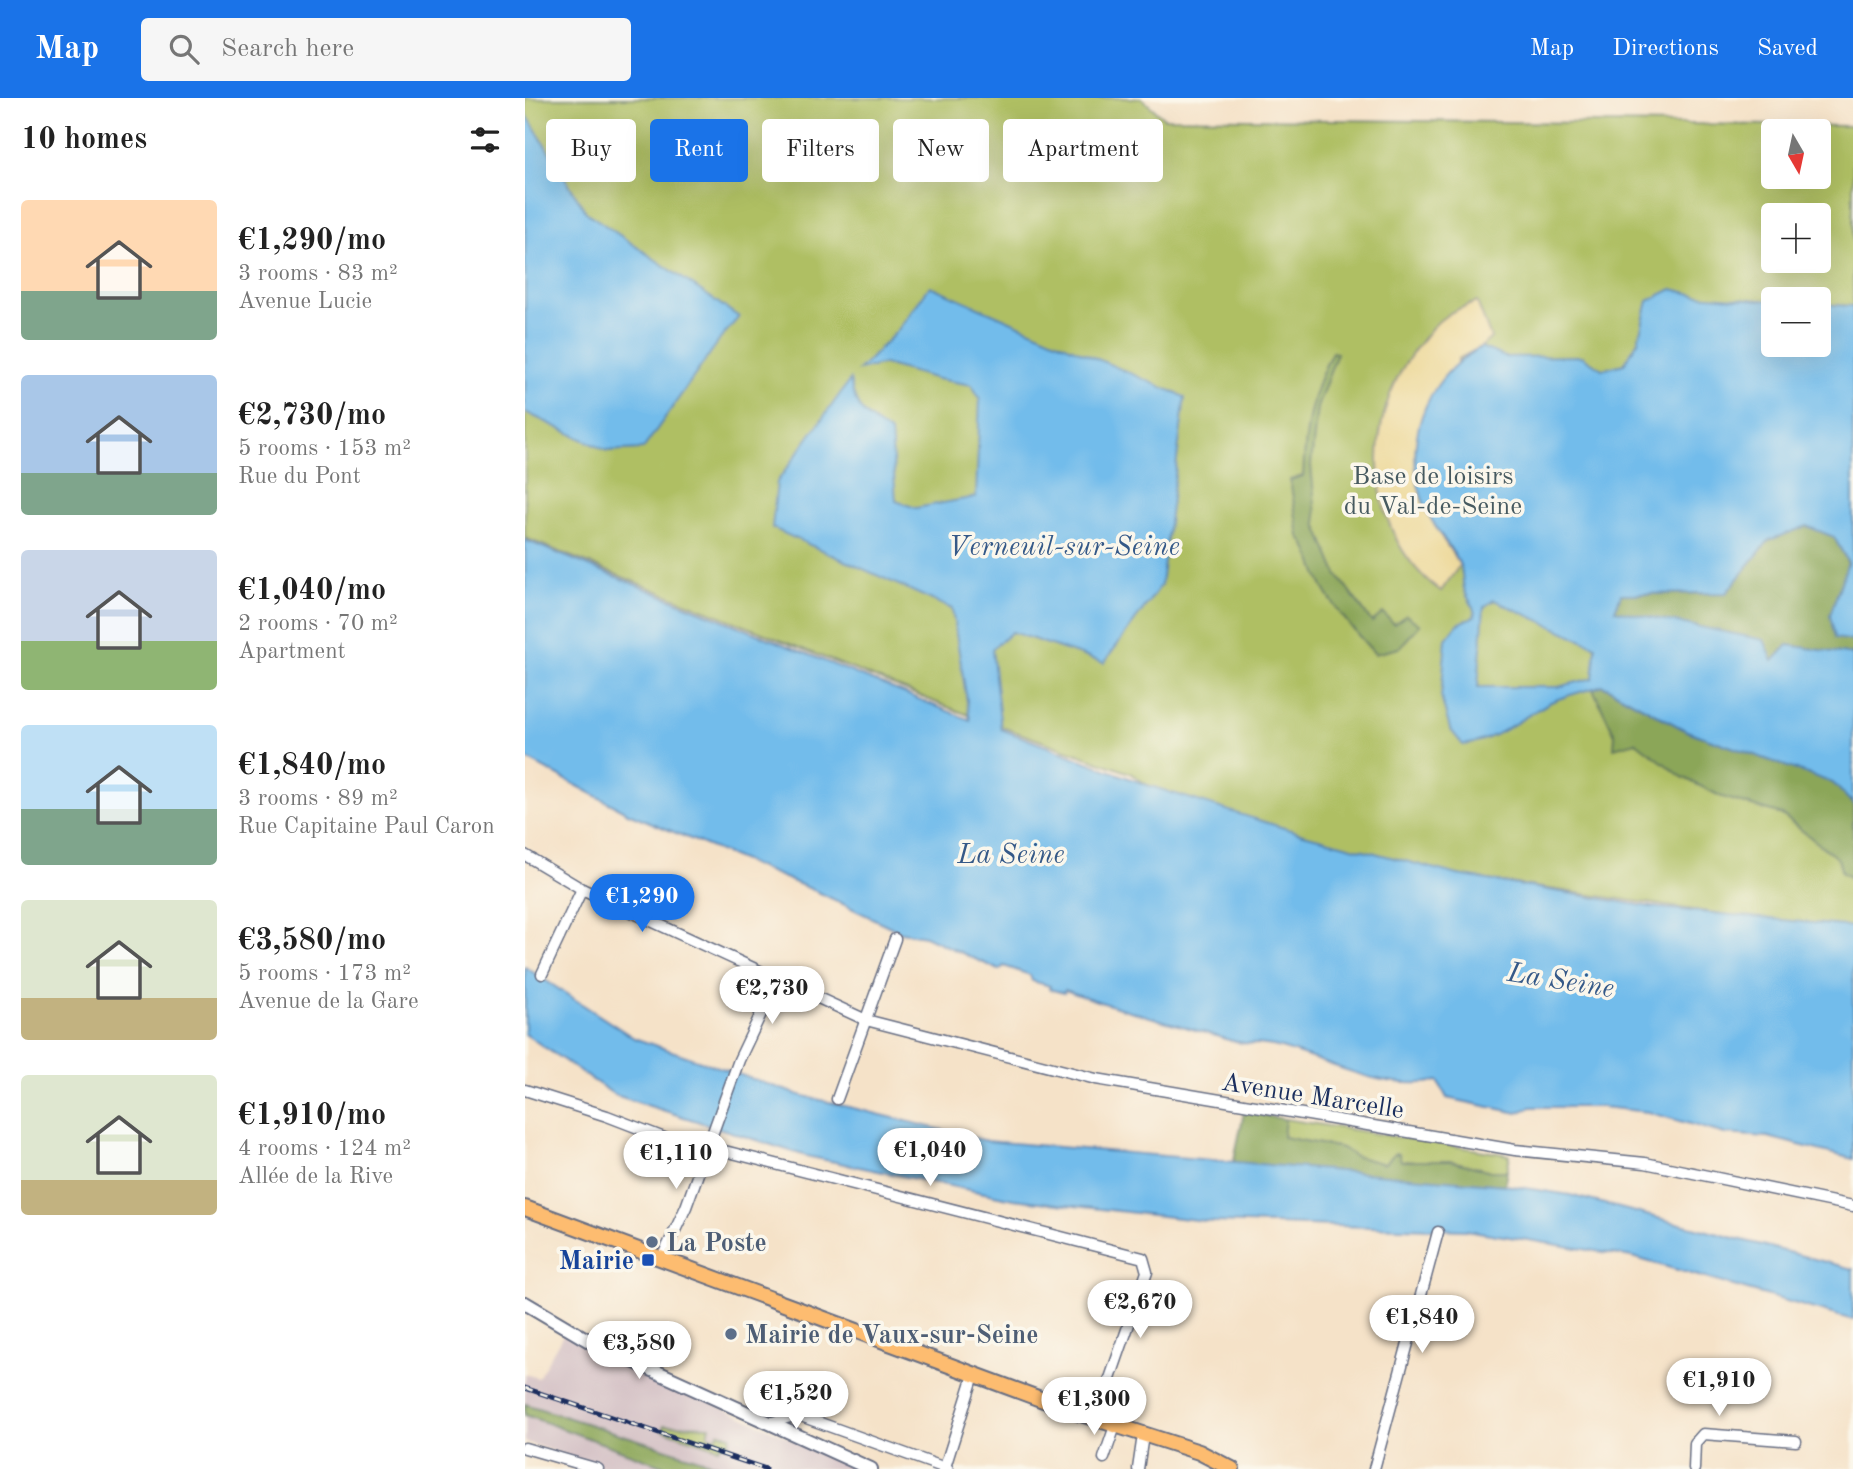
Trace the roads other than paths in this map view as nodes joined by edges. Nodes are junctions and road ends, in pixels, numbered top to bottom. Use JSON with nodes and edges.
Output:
{"nodes":[{"id":1,"x":525,"y":855,"type":"edge"},
{"id":2,"x":582,"y":889,"type":"junction"},
{"id":3,"x":895,"y":939,"type":"dead end"},
{"id":4,"x":542,"y":974,"type":"dead end"},
{"id":5,"x":777,"y":980,"type":"junction"},
{"id":6,"x":866,"y":1020,"type":"junction"},
{"id":7,"x":525,"y":1090,"type":"edge"},
{"id":8,"x":837,"y":1099,"type":"dead end"},
{"id":9,"x":707,"y":1151,"type":"junction"},
{"id":10,"x":1853,"y":1206,"type":"edge"},
{"id":11,"x":525,"y":1208,"type":"edge"},
{"id":12,"x":1438,"y":1232,"type":"dead end"},
{"id":13,"x":662,"y":1258,"type":"junction"},
{"id":14,"x":525,"y":1303,"type":"edge"},
{"id":15,"x":974,"y":1375,"type":"junction"},
{"id":16,"x":1095,"y":1419,"type":"junction"},
{"id":17,"x":772,"y":1422,"type":"junction"},
{"id":18,"x":1115,"y":1426,"type":"junction"},
{"id":19,"x":1143,"y":1435,"type":"junction"},
{"id":20,"x":1796,"y":1441,"type":"dead end"},
{"id":21,"x":525,"y":1448,"type":"edge"},
{"id":22,"x":1104,"y":1458,"type":"dead end"},
{"id":23,"x":946,"y":1468,"type":"edge"},
{"id":24,"x":598,"y":1469,"type":"edge"},
{"id":25,"x":871,"y":1469,"type":"edge"},
{"id":26,"x":1138,"y":1469,"type":"edge"},
{"id":27,"x":1233,"y":1469,"type":"edge"},
{"id":28,"x":1374,"y":1469,"type":"edge"},
{"id":29,"x":1694,"y":1469,"type":"edge"}],
"edges":[{"from":1,"to":2,"type":"street","name":"Avenue Marcelle"},
{"from":2,"to":4,"type":"street"},
{"from":2,"to":5,"type":"street","name":"Avenue Marcelle"},
{"from":3,"to":6,"type":"street"},
{"from":5,"to":6,"type":"street","name":"Avenue Marcelle"},
{"from":5,"to":9,"type":"street"},
{"from":6,"to":8,"type":"street"},
{"from":6,"to":10,"type":"street","name":"Avenue Marcelle"},
{"from":7,"to":9,"type":"street"},
{"from":9,"to":13,"type":"street"},
{"from":9,"to":16,"type":"street"},
{"from":11,"to":13,"type":"main road"},
{"from":12,"to":28,"type":"street"},
{"from":13,"to":15,"type":"main road"},
{"from":14,"to":17,"type":"street"},
{"from":15,"to":16,"type":"main road"},
{"from":15,"to":23,"type":"street"},
{"from":16,"to":18,"type":"main road"},
{"from":17,"to":23,"type":"street"},
{"from":17,"to":25,"type":"street"},
{"from":18,"to":19,"type":"main road"},
{"from":18,"to":22,"type":"street"},
{"from":19,"to":26,"type":"street"},
{"from":19,"to":27,"type":"main road"},
{"from":20,"to":29,"type":"street"},
{"from":21,"to":24,"type":"street"}]}
